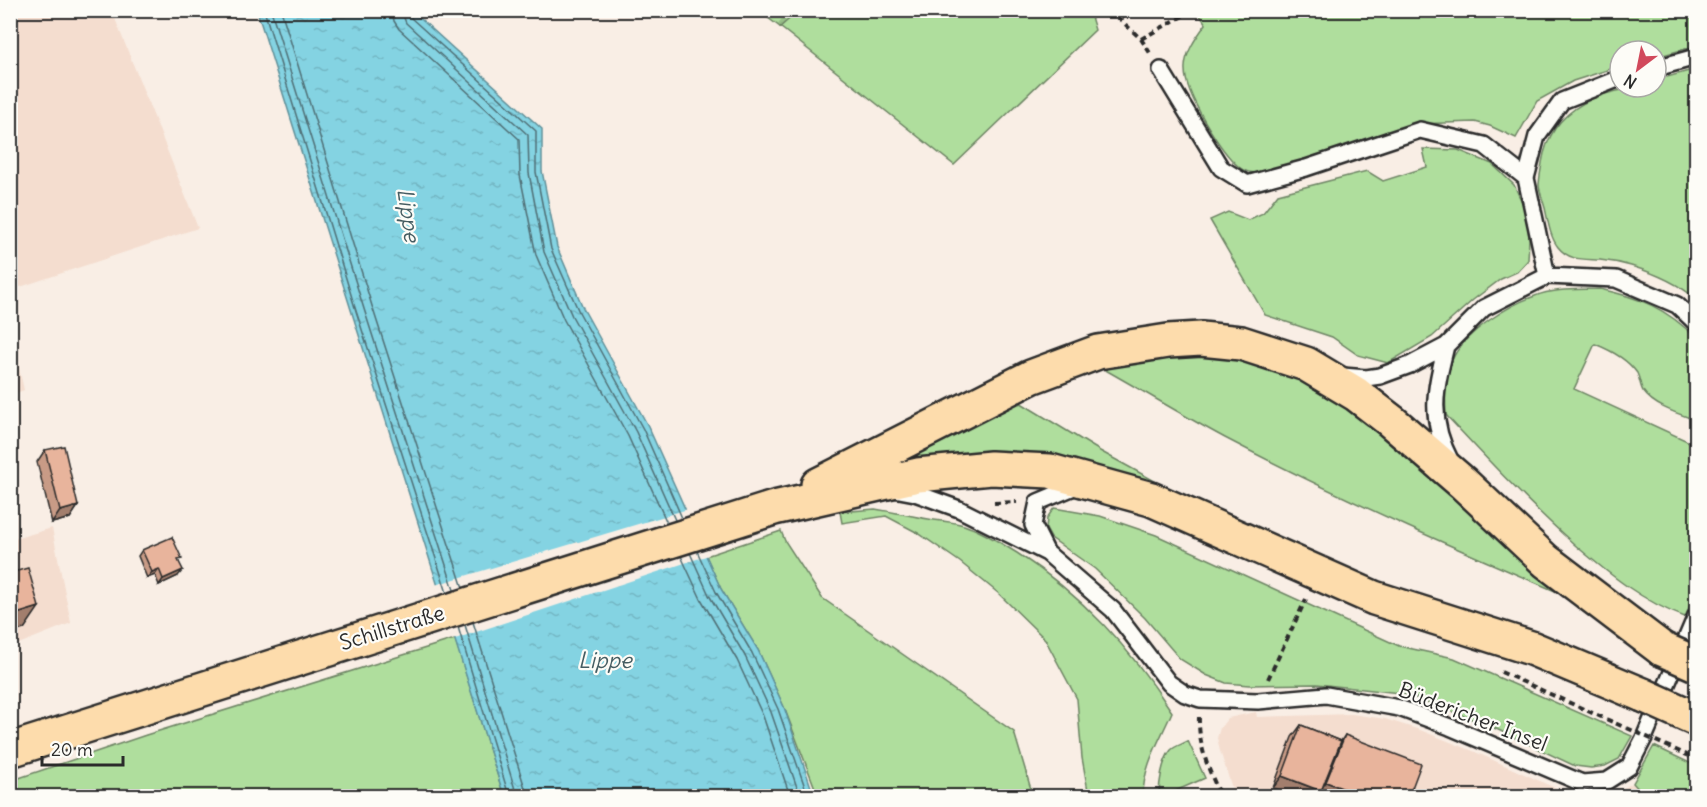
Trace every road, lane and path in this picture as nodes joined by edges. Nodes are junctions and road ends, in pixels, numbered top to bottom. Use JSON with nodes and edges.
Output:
{"nodes":[{"id":1,"x":1110,"y":10,"type":"edge"},
{"id":2,"x":1213,"y":10,"type":"edge"},
{"id":3,"x":1141,"y":39,"type":"junction"},
{"id":4,"x":1696,"y":57,"type":"edge"},
{"id":5,"x":1668,"y":65,"type":"edge"},
{"id":6,"x":1161,"y":70,"type":"joint"},
{"id":7,"x":1608,"y":83,"type":"edge"},
{"id":8,"x":1526,"y":178,"type":"junction"},
{"id":9,"x":1547,"y":276,"type":"junction"},
{"id":10,"x":1696,"y":323,"type":"edge"},
{"id":11,"x":1446,"y":346,"type":"junction"},
{"id":12,"x":1306,"y":364,"type":"junction"},
{"id":13,"x":1090,"y":481,"type":"junction"},
{"id":14,"x":1463,"y":483,"type":"junction"},
{"id":15,"x":876,"y":485,"type":"junction"},
{"id":16,"x":774,"y":508,"type":"junction"},
{"id":17,"x":1047,"y":553,"type":"junction"},
{"id":18,"x":1307,"y":599,"type":"dead end"},
{"id":19,"x":1696,"y":616,"type":"edge"},
{"id":20,"x":1696,"y":664,"type":"edge"},
{"id":21,"x":1200,"y":699,"type":"junction"},
{"id":22,"x":1258,"y":701,"type":"junction"},
{"id":23,"x":1696,"y":719,"type":"edge"},
{"id":24,"x":1627,"y":728,"type":"dead end"},
{"id":25,"x":10,"y":750,"type":"edge"},
{"id":26,"x":1696,"y":759,"type":"edge"},
{"id":27,"x":1221,"y":796,"type":"edge"}],
"edges":[{"from":1,"to":3,"type":"path"},
{"from":2,"to":3,"type":"path"},
{"from":3,"to":6,"type":"path"},
{"from":4,"to":5,"type":"lane"},
{"from":6,"to":8,"type":"lane"},
{"from":7,"to":8,"type":"lane"},
{"from":8,"to":9,"type":"lane"},
{"from":9,"to":10,"type":"lane"},
{"from":9,"to":11,"type":"lane"},
{"from":11,"to":12,"type":"lane"},
{"from":11,"to":14,"type":"lane"},
{"from":12,"to":14,"type":"main road"},
{"from":12,"to":16,"type":"main road"},
{"from":13,"to":15,"type":"main road"},
{"from":13,"to":17,"type":"lane"},
{"from":13,"to":23,"type":"main road","bridge":true},
{"from":14,"to":20,"type":"main road","bridge":true},
{"from":15,"to":16,"type":"main road"},
{"from":15,"to":17,"type":"lane"},
{"from":16,"to":25,"type":"main road","name":"Schillstraße"},
{"from":17,"to":21,"type":"lane","name":"Büdericher Insel"},
{"from":18,"to":22,"type":"path"},
{"from":19,"to":22,"type":"lane","name":"Büdericher Insel"},
{"from":21,"to":22,"type":"lane","name":"Büdericher Insel"},
{"from":21,"to":27,"type":"path"},
{"from":24,"to":26,"type":"path","bridge":true}]}
